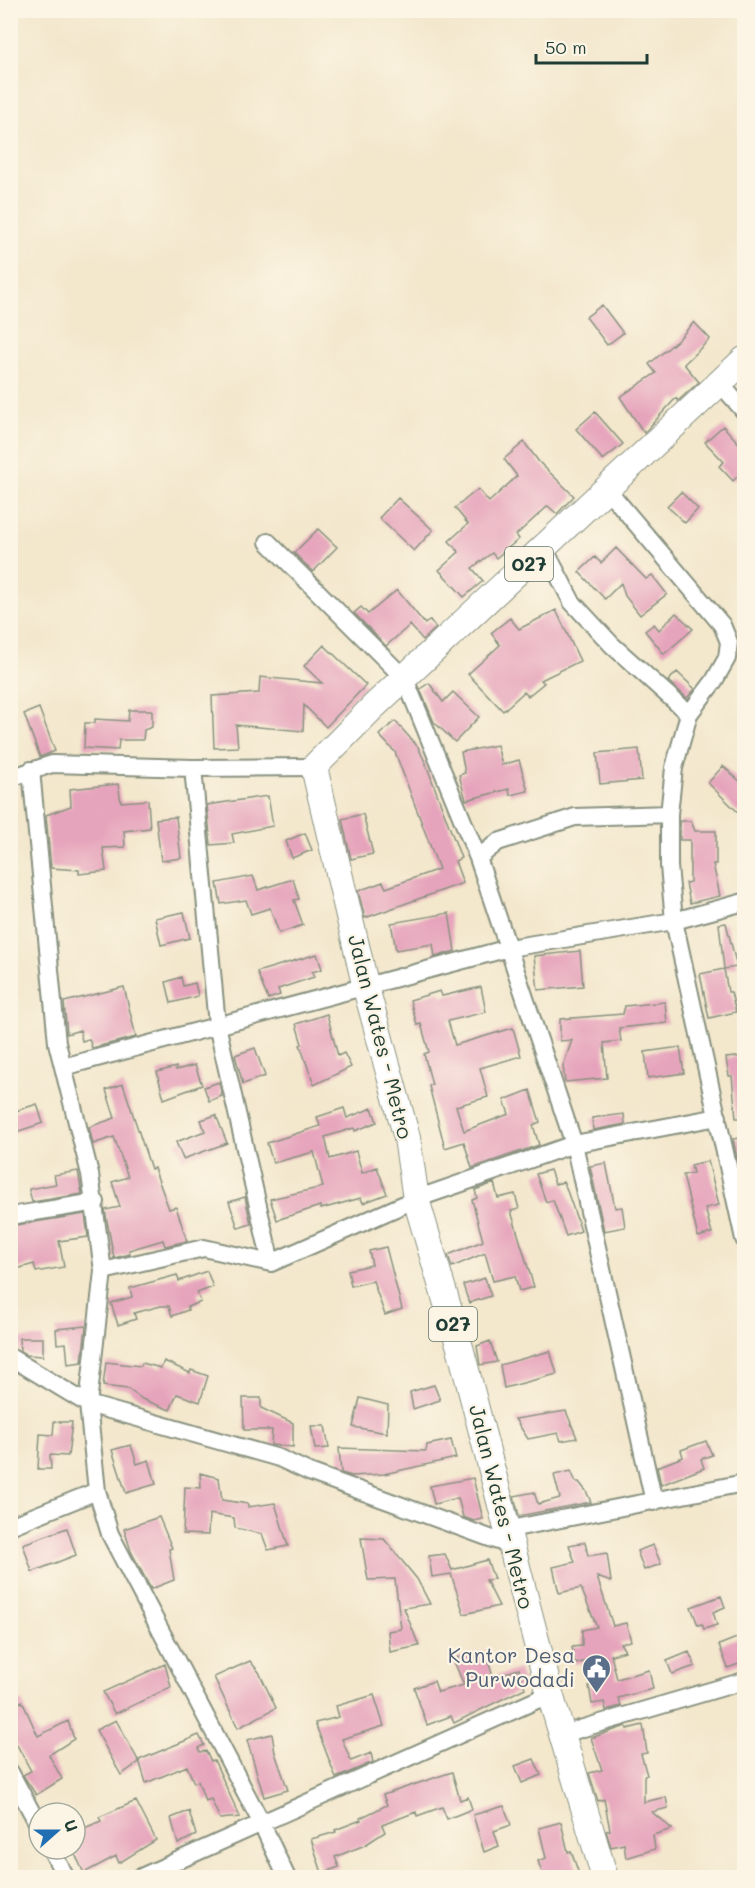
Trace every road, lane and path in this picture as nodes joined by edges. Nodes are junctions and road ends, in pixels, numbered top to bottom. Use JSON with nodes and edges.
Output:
{"nodes":[{"id":1,"x":744,"y":360,"type":"edge"},
{"id":2,"x":720,"y":383,"type":"junction"},
{"id":3,"x":744,"y":411,"type":"edge"},
{"id":4,"x":606,"y":488,"type":"junction"},
{"id":5,"x":268,"y":542,"type":"dead end"},
{"id":6,"x":544,"y":548,"type":"junction"},
{"id":7,"x":405,"y":679,"type":"junction"},
{"id":8,"x":688,"y":714,"type":"junction"},
{"id":9,"x":314,"y":767,"type":"junction"},
{"id":10,"x":193,"y":768,"type":"junction"},
{"id":11,"x":31,"y":770,"type":"junction"},
{"id":12,"x":10,"y":778,"type":"edge"},
{"id":13,"x":669,"y":814,"type":"junction"},
{"id":14,"x":478,"y":858,"type":"junction"},
{"id":15,"x":744,"y":902,"type":"edge"},
{"id":16,"x":674,"y":921,"type":"junction"},
{"id":17,"x":509,"y":948,"type":"junction"},
{"id":18,"x":366,"y":988,"type":"junction"},
{"id":19,"x":217,"y":1025,"type":"junction"},
{"id":20,"x":63,"y":1067,"type":"junction"},
{"id":21,"x":718,"y":1117,"type":"junction"},
{"id":22,"x":574,"y":1144,"type":"junction"},
{"id":23,"x":416,"y":1199,"type":"junction"},
{"id":24,"x":96,"y":1202,"type":"junction"},
{"id":25,"x":10,"y":1216,"type":"edge"},
{"id":26,"x":744,"y":1239,"type":"edge"},
{"id":27,"x":271,"y":1263,"type":"junction"},
{"id":28,"x":103,"y":1271,"type":"junction"},
{"id":29,"x":10,"y":1357,"type":"edge"},
{"id":30,"x":88,"y":1404,"type":"junction"},
{"id":31,"x":744,"y":1483,"type":"edge"},
{"id":32,"x":97,"y":1491,"type":"junction"},
{"id":33,"x":654,"y":1502,"type":"junction"},
{"id":34,"x":10,"y":1526,"type":"edge"},
{"id":35,"x":507,"y":1537,"type":"junction"},
{"id":36,"x":744,"y":1681,"type":"edge"},
{"id":37,"x":550,"y":1694,"type":"junction"},
{"id":38,"x":563,"y":1734,"type":"junction"},
{"id":39,"x":10,"y":1772,"type":"edge"},
{"id":40,"x":27,"y":1804,"type":"edge"},
{"id":41,"x":261,"y":1822,"type":"junction"},
{"id":42,"x":57,"y":1861,"type":"edge"},
{"id":43,"x":66,"y":1878,"type":"edge"},
{"id":44,"x":139,"y":1878,"type":"edge"},
{"id":45,"x":287,"y":1878,"type":"edge"},
{"id":46,"x":604,"y":1878,"type":"edge"}],
"edges":[{"from":1,"to":2,"type":"main road","number":"027"},
{"from":2,"to":3,"type":"street"},
{"from":2,"to":4,"type":"main road","number":"027"},
{"from":4,"to":6,"type":"main road","number":"027"},
{"from":4,"to":8,"type":"street"},
{"from":5,"to":7,"type":"street"},
{"from":6,"to":7,"type":"main road","number":"027"},
{"from":6,"to":8,"type":"street"},
{"from":7,"to":9,"type":"main road","number":"027"},
{"from":7,"to":14,"type":"street"},
{"from":8,"to":13,"type":"street"},
{"from":9,"to":10,"type":"street"},
{"from":9,"to":18,"type":"main road","name":"Jalan Wates - Metro","number":"027"},
{"from":10,"to":11,"type":"street"},
{"from":10,"to":19,"type":"street"},
{"from":11,"to":12,"type":"street"},
{"from":11,"to":20,"type":"street"},
{"from":13,"to":14,"type":"street"},
{"from":13,"to":16,"type":"street"},
{"from":14,"to":17,"type":"street"},
{"from":15,"to":16,"type":"street"},
{"from":16,"to":17,"type":"street"},
{"from":16,"to":21,"type":"street"},
{"from":17,"to":18,"type":"street"},
{"from":17,"to":22,"type":"street"},
{"from":18,"to":19,"type":"street"},
{"from":18,"to":23,"type":"main road","name":"Jalan Wates - Metro","number":"027"},
{"from":19,"to":20,"type":"street"},
{"from":19,"to":27,"type":"street"},
{"from":20,"to":24,"type":"street"},
{"from":21,"to":22,"type":"street"},
{"from":21,"to":26,"type":"street"},
{"from":22,"to":23,"type":"street"},
{"from":22,"to":33,"type":"street"},
{"from":23,"to":27,"type":"street"},
{"from":23,"to":35,"type":"main road","name":"Jalan Wates - Metro","number":"027"},
{"from":24,"to":25,"type":"street"},
{"from":24,"to":28,"type":"street"},
{"from":27,"to":28,"type":"street"},
{"from":28,"to":30,"type":"street"},
{"from":29,"to":30,"type":"street"},
{"from":30,"to":32,"type":"street"},
{"from":30,"to":35,"type":"street"},
{"from":31,"to":33,"type":"street"},
{"from":32,"to":34,"type":"street"},
{"from":32,"to":41,"type":"street"},
{"from":33,"to":35,"type":"street"},
{"from":35,"to":37,"type":"main road","name":"Jalan Wates - Metro","number":"027"},
{"from":36,"to":38,"type":"street"},
{"from":37,"to":38,"type":"main road","name":"Jalan Wates - Metro","number":"027"},
{"from":37,"to":41,"type":"street"},
{"from":38,"to":46,"type":"main road","name":"Jalan Wates - Metro","number":"027"},
{"from":39,"to":40,"type":"street"},
{"from":41,"to":44,"type":"street"},
{"from":41,"to":45,"type":"street"},
{"from":42,"to":43,"type":"street"}]}
